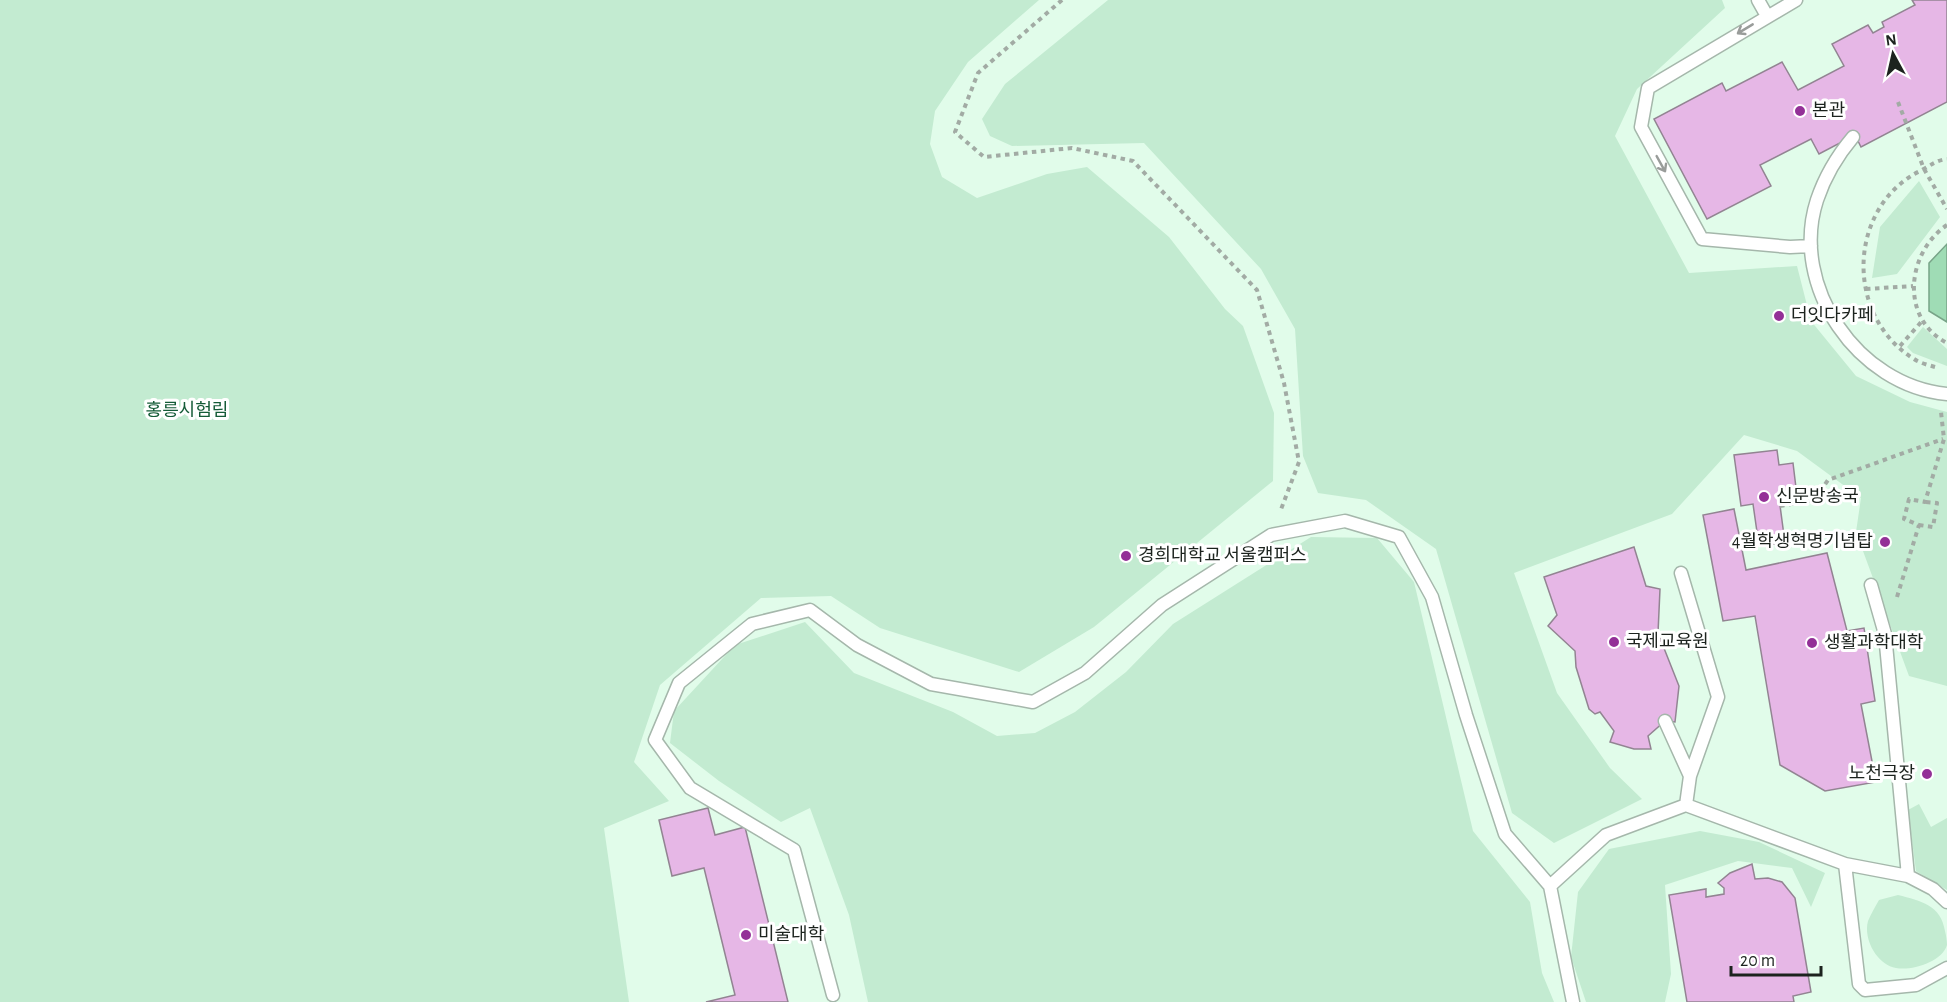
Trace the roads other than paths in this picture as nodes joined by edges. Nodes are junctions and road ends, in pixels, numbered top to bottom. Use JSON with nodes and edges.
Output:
{"nodes":[{"id":1,"x":1758,"y":0,"type":"edge"},
{"id":2,"x":1796,"y":0,"type":"edge"},
{"id":3,"x":1767,"y":16,"type":"junction"},
{"id":4,"x":1853,"y":137,"type":"dead end"},
{"id":5,"x":1811,"y":246,"type":"junction"},
{"id":6,"x":1943,"y":394,"type":"edge"},
{"id":7,"x":1681,"y":573,"type":"dead end"},
{"id":8,"x":1871,"y":585,"type":"dead end"},
{"id":9,"x":1665,"y":721,"type":"dead end"},
{"id":10,"x":1690,"y":776,"type":"junction"},
{"id":11,"x":1686,"y":805,"type":"junction"},
{"id":12,"x":1845,"y":864,"type":"junction"},
{"id":13,"x":1908,"y":876,"type":"junction"},
{"id":14,"x":1550,"y":886,"type":"junction"},
{"id":15,"x":1947,"y":902,"type":"edge"},
{"id":16,"x":1947,"y":968,"type":"edge"},
{"id":17,"x":833,"y":995,"type":"dead end"},
{"id":18,"x":1573,"y":1002,"type":"edge"}],
"edges":[{"from":1,"to":3,"type":"lane"},
{"from":2,"to":3,"type":"lane"},
{"from":3,"to":5,"type":"lane","one_way":true},
{"from":4,"to":5,"type":"lane"},
{"from":5,"to":6,"type":"lane"},
{"from":7,"to":10,"type":"lane"},
{"from":8,"to":13,"type":"lane"},
{"from":9,"to":10,"type":"lane"},
{"from":10,"to":11,"type":"lane"},
{"from":11,"to":12,"type":"lane"},
{"from":11,"to":14,"type":"lane"},
{"from":12,"to":13,"type":"lane"},
{"from":12,"to":16,"type":"lane"},
{"from":13,"to":15,"type":"lane"},
{"from":14,"to":17,"type":"lane"},
{"from":14,"to":18,"type":"lane"}]}
